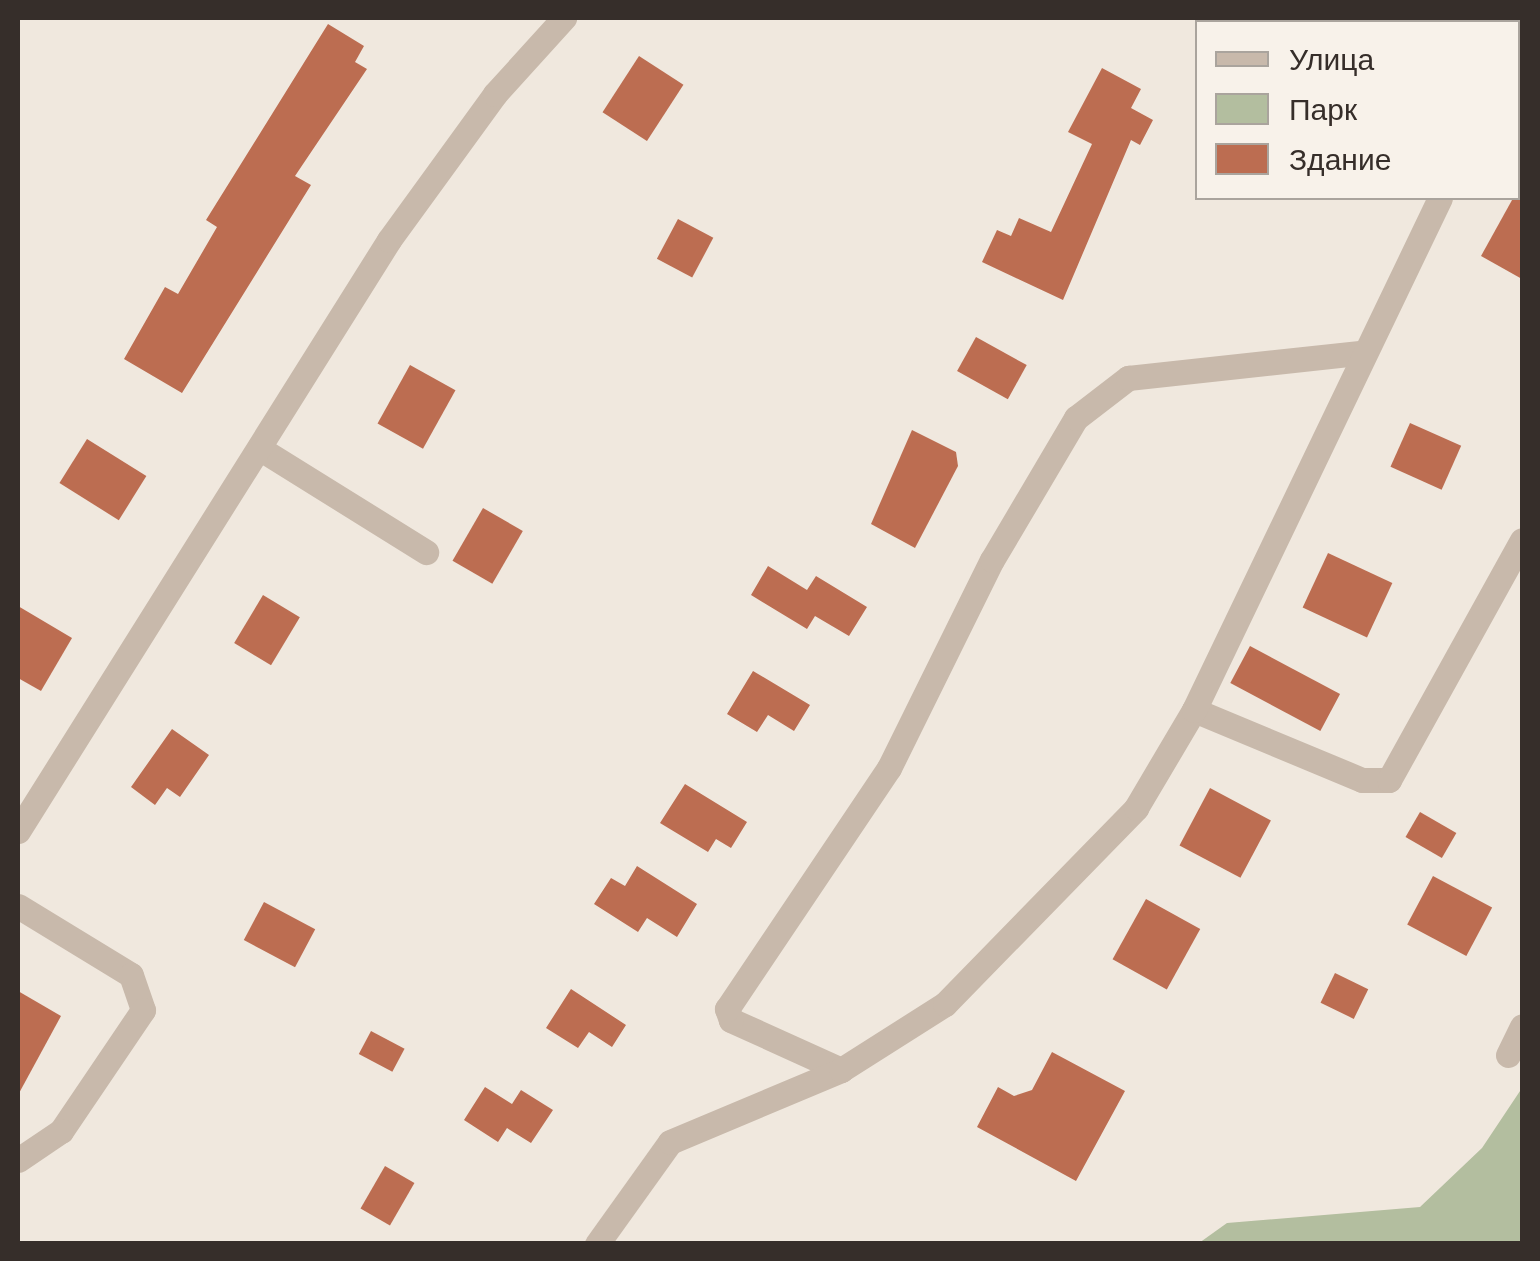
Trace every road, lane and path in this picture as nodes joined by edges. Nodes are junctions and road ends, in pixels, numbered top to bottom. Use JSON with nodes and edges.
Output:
{"nodes":[{"id":1,"x":564,"y":18,"type":"edge"},
{"id":2,"x":1439,"y":200,"type":"edge"},
{"id":3,"x":1360,"y":353,"type":"junction"},
{"id":4,"x":259,"y":448,"type":"junction"},
{"id":5,"x":1522,"y":540,"type":"edge"},
{"id":6,"x":426,"y":552,"type":"dead end"},
{"id":7,"x":1194,"y":710,"type":"junction"},
{"id":8,"x":18,"y":830,"type":"edge"},
{"id":9,"x":18,"y":906,"type":"edge"},
{"id":10,"x":1522,"y":1026,"type":"edge"},
{"id":11,"x":1508,"y":1055,"type":"dead end"},
{"id":12,"x":841,"y":1070,"type":"junction"},
{"id":13,"x":18,"y":1160,"type":"edge"},
{"id":14,"x":597,"y":1244,"type":"edge"}],
"edges":[{"from":1,"to":4,"type":"street"},
{"from":2,"to":3,"type":"street"},
{"from":3,"to":7,"type":"street"},
{"from":3,"to":12,"type":"street"},
{"from":4,"to":6,"type":"street"},
{"from":4,"to":8,"type":"street"},
{"from":5,"to":7,"type":"street"},
{"from":7,"to":12,"type":"street"},
{"from":9,"to":13,"type":"street"},
{"from":10,"to":11,"type":"street"},
{"from":12,"to":14,"type":"street"}]}
